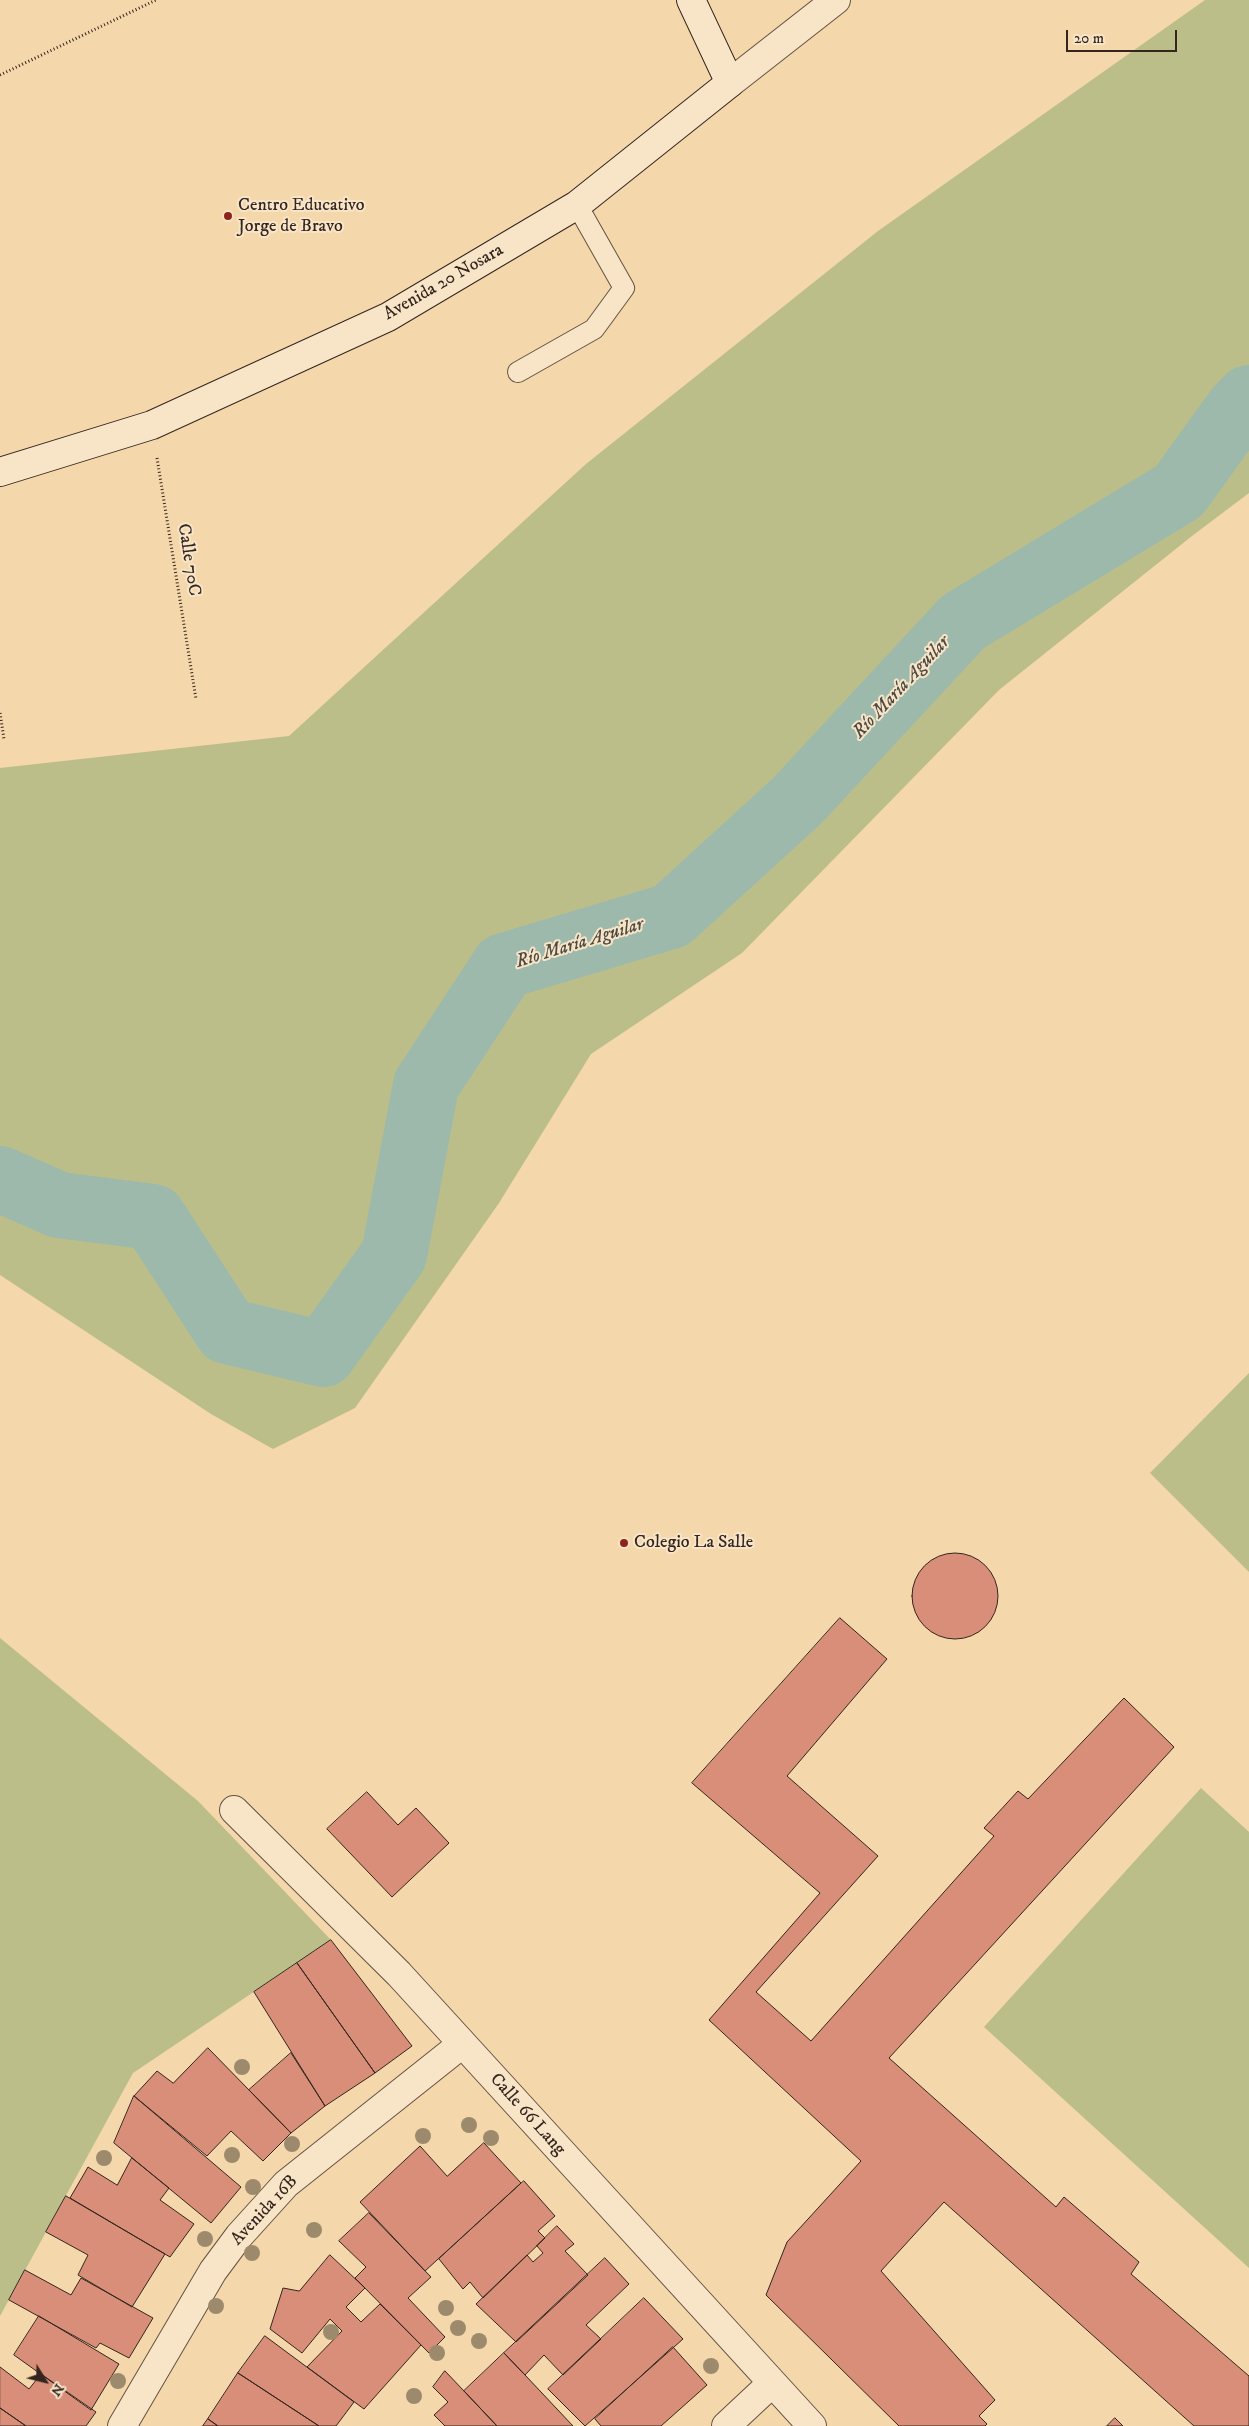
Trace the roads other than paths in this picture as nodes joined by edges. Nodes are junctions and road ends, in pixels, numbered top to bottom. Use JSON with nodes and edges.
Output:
{"nodes":[{"id":1,"x":836,"y":0,"type":"edge"},
{"id":2,"x":699,"y":3,"type":"edge"},
{"id":3,"x":730,"y":83,"type":"junction"},
{"id":4,"x":577,"y":205,"type":"junction"},
{"id":5,"x":518,"y":372,"type":"dead end"},
{"id":6,"x":0,"y":472,"type":"edge"},
{"id":7,"x":234,"y":1810,"type":"dead end"},
{"id":8,"x":462,"y":2044,"type":"junction"},
{"id":9,"x":772,"y":2383,"type":"junction"},
{"id":10,"x":122,"y":2426,"type":"edge"},
{"id":11,"x":726,"y":2426,"type":"edge"},
{"id":12,"x":812,"y":2426,"type":"edge"}],
"edges":[{"from":1,"to":3,"type":"street","name":"Avenida 20 Nosara"},
{"from":2,"to":3,"type":"street"},
{"from":3,"to":4,"type":"street","name":"Avenida 20 Nosara"},
{"from":4,"to":5,"type":"lane"},
{"from":4,"to":6,"type":"street","name":"Avenida 20 Nosara"},
{"from":7,"to":8,"type":"street","name":"Calle 66 Lang"},
{"from":8,"to":9,"type":"street","name":"Calle 66 Lang"},
{"from":8,"to":10,"type":"street","name":"Avenida 16B"},
{"from":9,"to":11,"type":"street"},
{"from":9,"to":12,"type":"street","name":"Calle 66 Lang"}]}
